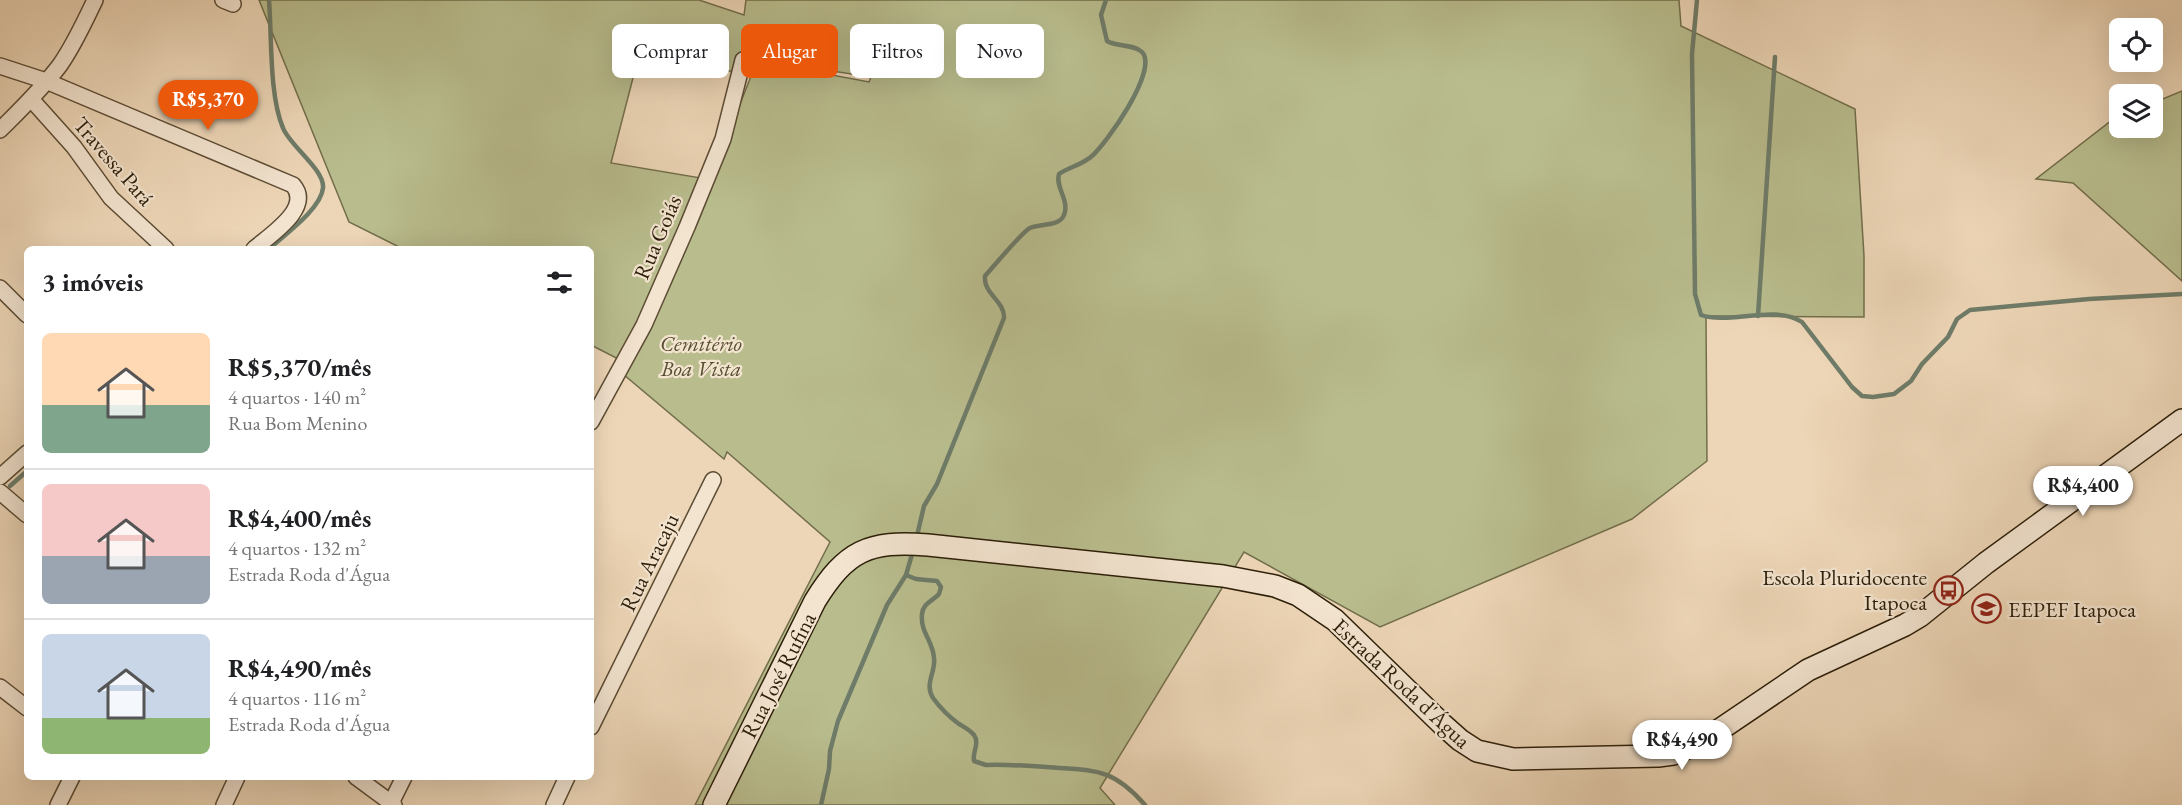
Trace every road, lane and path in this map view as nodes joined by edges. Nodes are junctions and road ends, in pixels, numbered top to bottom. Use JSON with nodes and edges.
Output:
{"nodes":[{"id":1,"x":94,"y":0,"type":"edge"},
{"id":2,"x":0,"y":66,"type":"edge"},
{"id":3,"x":741,"y":68,"type":"edge"},
{"id":4,"x":46,"y":81,"type":"junction"},
{"id":5,"x":31,"y":99,"type":"junction"},
{"id":6,"x":0,"y":130,"type":"edge"},
{"id":7,"x":163,"y":246,"type":"edge"},
{"id":8,"x":257,"y":246,"type":"edge"},
{"id":9,"x":0,"y":288,"type":"edge"},
{"id":10,"x":24,"y":312,"type":"edge"},
{"id":11,"x":594,"y":417,"type":"edge"},
{"id":12,"x":2182,"y":420,"type":"edge"},
{"id":13,"x":24,"y":456,"type":"edge"},
{"id":14,"x":0,"y":477,"type":"edge"},
{"id":15,"x":713,"y":480,"type":"dead end"},
{"id":16,"x":0,"y":492,"type":"edge"},
{"id":17,"x":24,"y":512,"type":"edge"},
{"id":18,"x":855,"y":555,"type":"joint"},
{"id":19,"x":0,"y":687,"type":"edge"},
{"id":20,"x":24,"y":706,"type":"edge"},
{"id":21,"x":594,"y":721,"type":"edge"},
{"id":22,"x":70,"y":780,"type":"edge"},
{"id":23,"x":236,"y":780,"type":"edge"},
{"id":24,"x":360,"y":780,"type":"edge"},
{"id":25,"x":403,"y":780,"type":"edge"},
{"id":26,"x":566,"y":780,"type":"edge"},
{"id":27,"x":391,"y":804,"type":"edge"},
{"id":28,"x":58,"y":805,"type":"edge"},
{"id":29,"x":224,"y":805,"type":"edge"},
{"id":30,"x":554,"y":805,"type":"edge"},
{"id":31,"x":714,"y":805,"type":"edge"}],
"edges":[{"from":1,"to":4,"type":"street"},
{"from":2,"to":4,"type":"street"},
{"from":3,"to":11,"type":"street","name":"Rua Goiás"},
{"from":4,"to":5,"type":"street"},
{"from":4,"to":8,"type":"street"},
{"from":5,"to":6,"type":"street"},
{"from":5,"to":7,"type":"street","name":"Travessa Pará"},
{"from":9,"to":10,"type":"street"},
{"from":12,"to":18,"type":"street","name":"Estrada Roda d'Água"},
{"from":13,"to":14,"type":"street"},
{"from":15,"to":21,"type":"street","name":"Rua Aracaju"},
{"from":16,"to":17,"type":"street"},
{"from":18,"to":31,"type":"street","name":"Rua José Rufina"},
{"from":19,"to":20,"type":"street"},
{"from":22,"to":28,"type":"street"},
{"from":23,"to":29,"type":"street"},
{"from":24,"to":27,"type":"street"},
{"from":25,"to":27,"type":"street"},
{"from":26,"to":30,"type":"street"}]}
